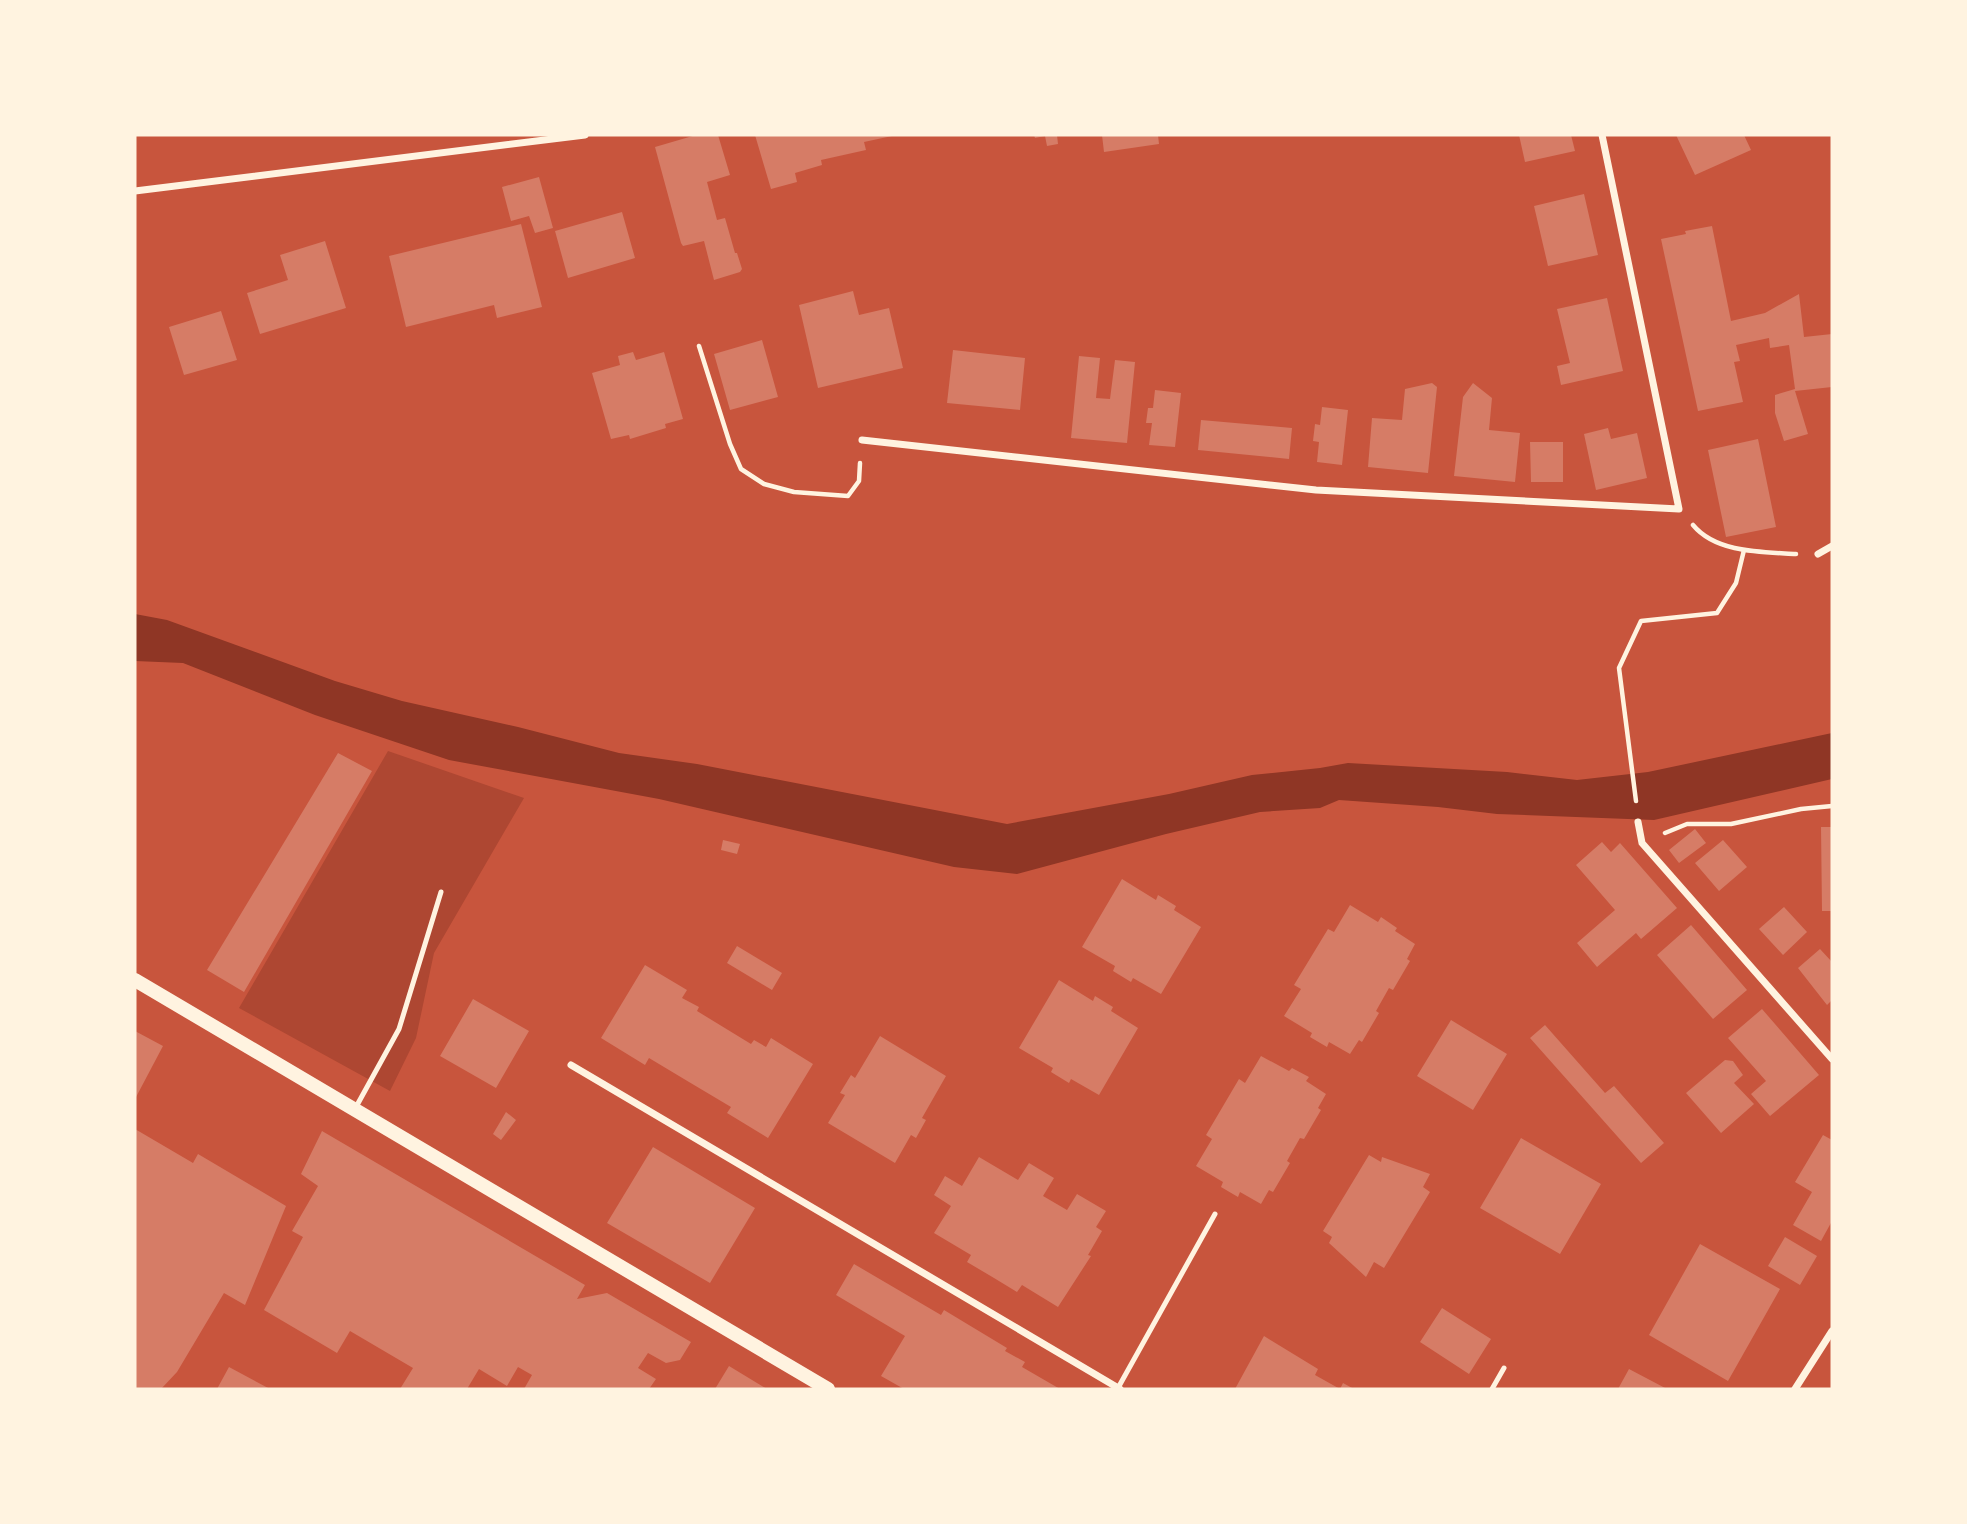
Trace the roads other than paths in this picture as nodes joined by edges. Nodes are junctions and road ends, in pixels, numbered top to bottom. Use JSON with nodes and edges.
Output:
{"nodes":[{"id":1,"x":585,"y":135,"type":"edge"},
{"id":2,"x":1602,"y":135,"type":"edge"},
{"id":3,"x":563,"y":137,"type":"edge"},
{"id":4,"x":135,"y":191,"type":"edge"},
{"id":5,"x":862,"y":440,"type":"road end"},
{"id":6,"x":1832,"y":546,"type":"edge"},
{"id":7,"x":1818,"y":554,"type":"road end"},
{"id":8,"x":1638,"y":822,"type":"road end"},
{"id":9,"x":441,"y":892,"type":"dead end"},
{"id":10,"x":135,"y":980,"type":"edge"},
{"id":11,"x":1832,"y":1059,"type":"edge"},
{"id":12,"x":571,"y":1065,"type":"dead end"},
{"id":13,"x":355,"y":1110,"type":"junction"},
{"id":14,"x":1215,"y":1214,"type":"dead end"},
{"id":15,"x":1832,"y":1331,"type":"edge"},
{"id":16,"x":1504,"y":1368,"type":"dead end"},
{"id":17,"x":828,"y":1389,"type":"edge"},
{"id":18,"x":1119,"y":1389,"type":"edge"},
{"id":19,"x":1492,"y":1389,"type":"edge"},
{"id":20,"x":1795,"y":1389,"type":"edge"}],
"edges":[{"from":1,"to":3,"type":"street"},
{"from":2,"to":5,"type":"street"},
{"from":3,"to":4,"type":"street"},
{"from":6,"to":7,"type":"street"},
{"from":8,"to":11,"type":"street"},
{"from":9,"to":13,"type":"lane"},
{"from":10,"to":13,"type":"main road"},
{"from":12,"to":18,"type":"street"},
{"from":13,"to":17,"type":"main road"},
{"from":14,"to":18,"type":"lane"},
{"from":15,"to":20,"type":"street"},
{"from":16,"to":19,"type":"lane"}]}
